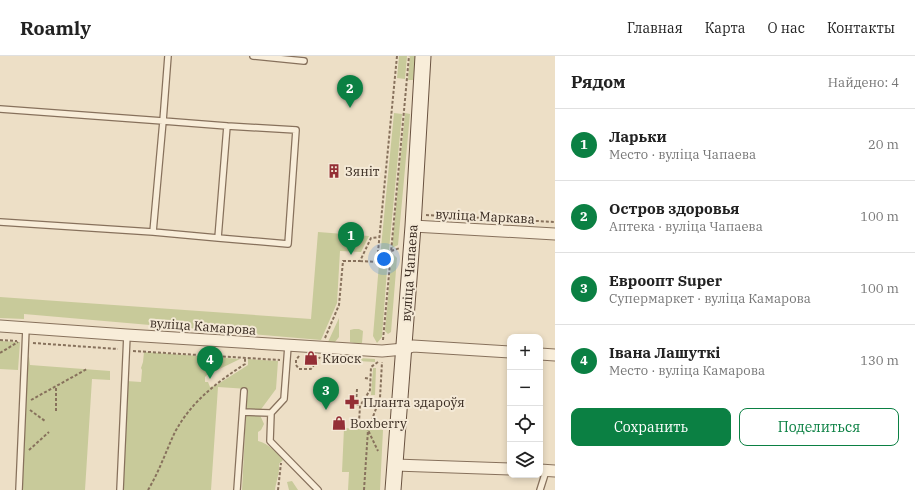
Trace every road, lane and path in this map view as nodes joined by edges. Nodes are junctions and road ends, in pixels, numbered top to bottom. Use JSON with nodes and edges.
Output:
{"nodes":[{"id":1,"x":168,"y":56,"type":"edge"},
{"id":2,"x":253,"y":56,"type":"edge"},
{"id":3,"x":397,"y":56,"type":"edge"},
{"id":4,"x":409,"y":56,"type":"edge"},
{"id":5,"x":423,"y":56,"type":"edge"},
{"id":6,"x":304,"y":61,"type":"dead end"},
{"id":7,"x":0,"y":109,"type":"edge"},
{"id":8,"x":163,"y":121,"type":"junction"},
{"id":9,"x":227,"y":126,"type":"junction"},
{"id":10,"x":422,"y":215,"type":"dead end"},
{"id":11,"x":0,"y":222,"type":"edge"},
{"id":12,"x":555,"y":222,"type":"edge"},
{"id":13,"x":413,"y":226,"type":"junction"},
{"id":14,"x":153,"y":232,"type":"junction"},
{"id":15,"x":555,"y":234,"type":"edge"},
{"id":16,"x":380,"y":237,"type":"junction"},
{"id":17,"x":218,"y":238,"type":"junction"},
{"id":18,"x":391,"y":251,"type":"junction"},
{"id":19,"x":360,"y":261,"type":"junction"},
{"id":20,"x":377,"y":262,"type":"junction"},
{"id":21,"x":0,"y":326,"type":"edge"},
{"id":22,"x":26,"y":328,"type":"junction"},
{"id":23,"x":127,"y":335,"type":"junction"},
{"id":24,"x":0,"y":340,"type":"edge"},
{"id":25,"x":324,"y":341,"type":"dead end"},
{"id":26,"x":30,"y":342,"type":"dead end"},
{"id":27,"x":383,"y":345,"type":"dead end"},
{"id":28,"x":288,"y":346,"type":"junction"},
{"id":29,"x":404,"y":349,"type":"junction"},
{"id":30,"x":122,"y":350,"type":"dead end"},
{"id":31,"x":130,"y":350,"type":"dead end"},
{"id":32,"x":507,"y":352,"type":"edge"},
{"id":33,"x":0,"y":353,"type":"edge"},
{"id":34,"x":322,"y":354,"type":"dead end"},
{"id":35,"x":543,"y":354,"type":"edge"},
{"id":36,"x":555,"y":355,"type":"edge"},
{"id":37,"x":245,"y":358,"type":"junction"},
{"id":38,"x":280,"y":360,"type":"dead end"},
{"id":39,"x":296,"y":360,"type":"dead end"},
{"id":40,"x":88,"y":369,"type":"dead end"},
{"id":41,"x":365,"y":378,"type":"dead end"},
{"id":42,"x":370,"y":379,"type":"junction"},
{"id":43,"x":56,"y":386,"type":"junction"},
{"id":44,"x":357,"y":389,"type":"dead end"},
{"id":45,"x":244,"y":390,"type":"dead end"},
{"id":46,"x":23,"y":404,"type":"junction"},
{"id":47,"x":360,"y":406,"type":"junction"},
{"id":48,"x":56,"y":411,"type":"dead end"},
{"id":49,"x":243,"y":412,"type":"junction"},
{"id":50,"x":271,"y":413,"type":"junction"},
{"id":51,"x":45,"y":421,"type":"dead end"},
{"id":52,"x":368,"y":430,"type":"junction"},
{"id":53,"x":49,"y":432,"type":"dead end"},
{"id":54,"x":378,"y":452,"type":"dead end"},
{"id":55,"x":281,"y":454,"type":"junction"},
{"id":56,"x":20,"y":457,"type":"junction"},
{"id":57,"x":395,"y":465,"type":"junction"},
{"id":58,"x":507,"y":469,"type":"edge"},
{"id":59,"x":547,"y":471,"type":"edge"},
{"id":60,"x":19,"y":490,"type":"edge"},
{"id":61,"x":120,"y":490,"type":"edge"},
{"id":62,"x":148,"y":490,"type":"edge"},
{"id":63,"x":237,"y":490,"type":"edge"},
{"id":64,"x":278,"y":490,"type":"edge"},
{"id":65,"x":318,"y":490,"type":"edge"},
{"id":66,"x":364,"y":490,"type":"edge"},
{"id":67,"x":393,"y":490,"type":"edge"},
{"id":68,"x":540,"y":490,"type":"edge"}],
"edges":[{"from":1,"to":8,"type":"lane"},
{"from":2,"to":6,"type":"lane"},
{"from":3,"to":16,"type":"path"},
{"from":4,"to":18,"type":"path"},
{"from":5,"to":13,"type":"main road","name":"вуліца Чапаева"},
{"from":7,"to":8,"type":"lane"},
{"from":8,"to":9,"type":"lane"},
{"from":8,"to":14,"type":"lane"},
{"from":9,"to":17,"type":"lane"},
{"from":9,"to":17,"type":"lane"},
{"from":10,"to":12,"type":"path"},
{"from":11,"to":14,"type":"lane"},
{"from":13,"to":15,"type":"street","name":"вуліца Маркава"},
{"from":13,"to":29,"type":"main road","name":"вуліца Чапаева"},
{"from":14,"to":17,"type":"lane"},
{"from":16,"to":19,"type":"path"},
{"from":16,"to":20,"type":"path"},
{"from":18,"to":20,"type":"path"},
{"from":18,"to":27,"type":"path"},
{"from":19,"to":20,"type":"path"},
{"from":19,"to":25,"type":"path"},
{"from":21,"to":22,"type":"street","name":"вуліца Камарова"},
{"from":22,"to":23,"type":"street","name":"вуліца Камарова"},
{"from":22,"to":46,"type":"lane"},
{"from":23,"to":28,"type":"street","name":"вуліца Камарова"},
{"from":23,"to":61,"type":"lane"},
{"from":24,"to":33,"type":"path"},
{"from":26,"to":30,"type":"path"},
{"from":28,"to":29,"type":"street","name":"вуліца Камарова"},
{"from":28,"to":50,"type":"lane"},
{"from":29,"to":32,"type":"street","name":"вуліца Камарова"},
{"from":29,"to":57,"type":"main road","name":"вуліца Чапаева"},
{"from":31,"to":37,"type":"path"},
{"from":34,"to":39,"type":"path"},
{"from":35,"to":36,"type":"street"},
{"from":37,"to":38,"type":"path"},
{"from":37,"to":62,"type":"path"},
{"from":40,"to":43,"type":"path"},
{"from":41,"to":42,"type":"path"},
{"from":42,"to":47,"type":"path"},
{"from":42,"to":52,"type":"path"},
{"from":43,"to":46,"type":"path"},
{"from":43,"to":48,"type":"path"},
{"from":44,"to":47,"type":"path"},
{"from":45,"to":49,"type":"lane"},
{"from":46,"to":51,"type":"path"},
{"from":46,"to":56,"type":"lane"},
{"from":47,"to":52,"type":"path"},
{"from":49,"to":50,"type":"lane"},
{"from":49,"to":63,"type":"lane"},
{"from":50,"to":55,"type":"lane"},
{"from":52,"to":54,"type":"path"},
{"from":52,"to":66,"type":"path"},
{"from":53,"to":56,"type":"path"},
{"from":55,"to":64,"type":"path"},
{"from":55,"to":65,"type":"lane"},
{"from":56,"to":60,"type":"lane"},
{"from":57,"to":58,"type":"street"},
{"from":57,"to":67,"type":"main road","name":"вуліца Чапаева"},
{"from":59,"to":68,"type":"lane"}]}
